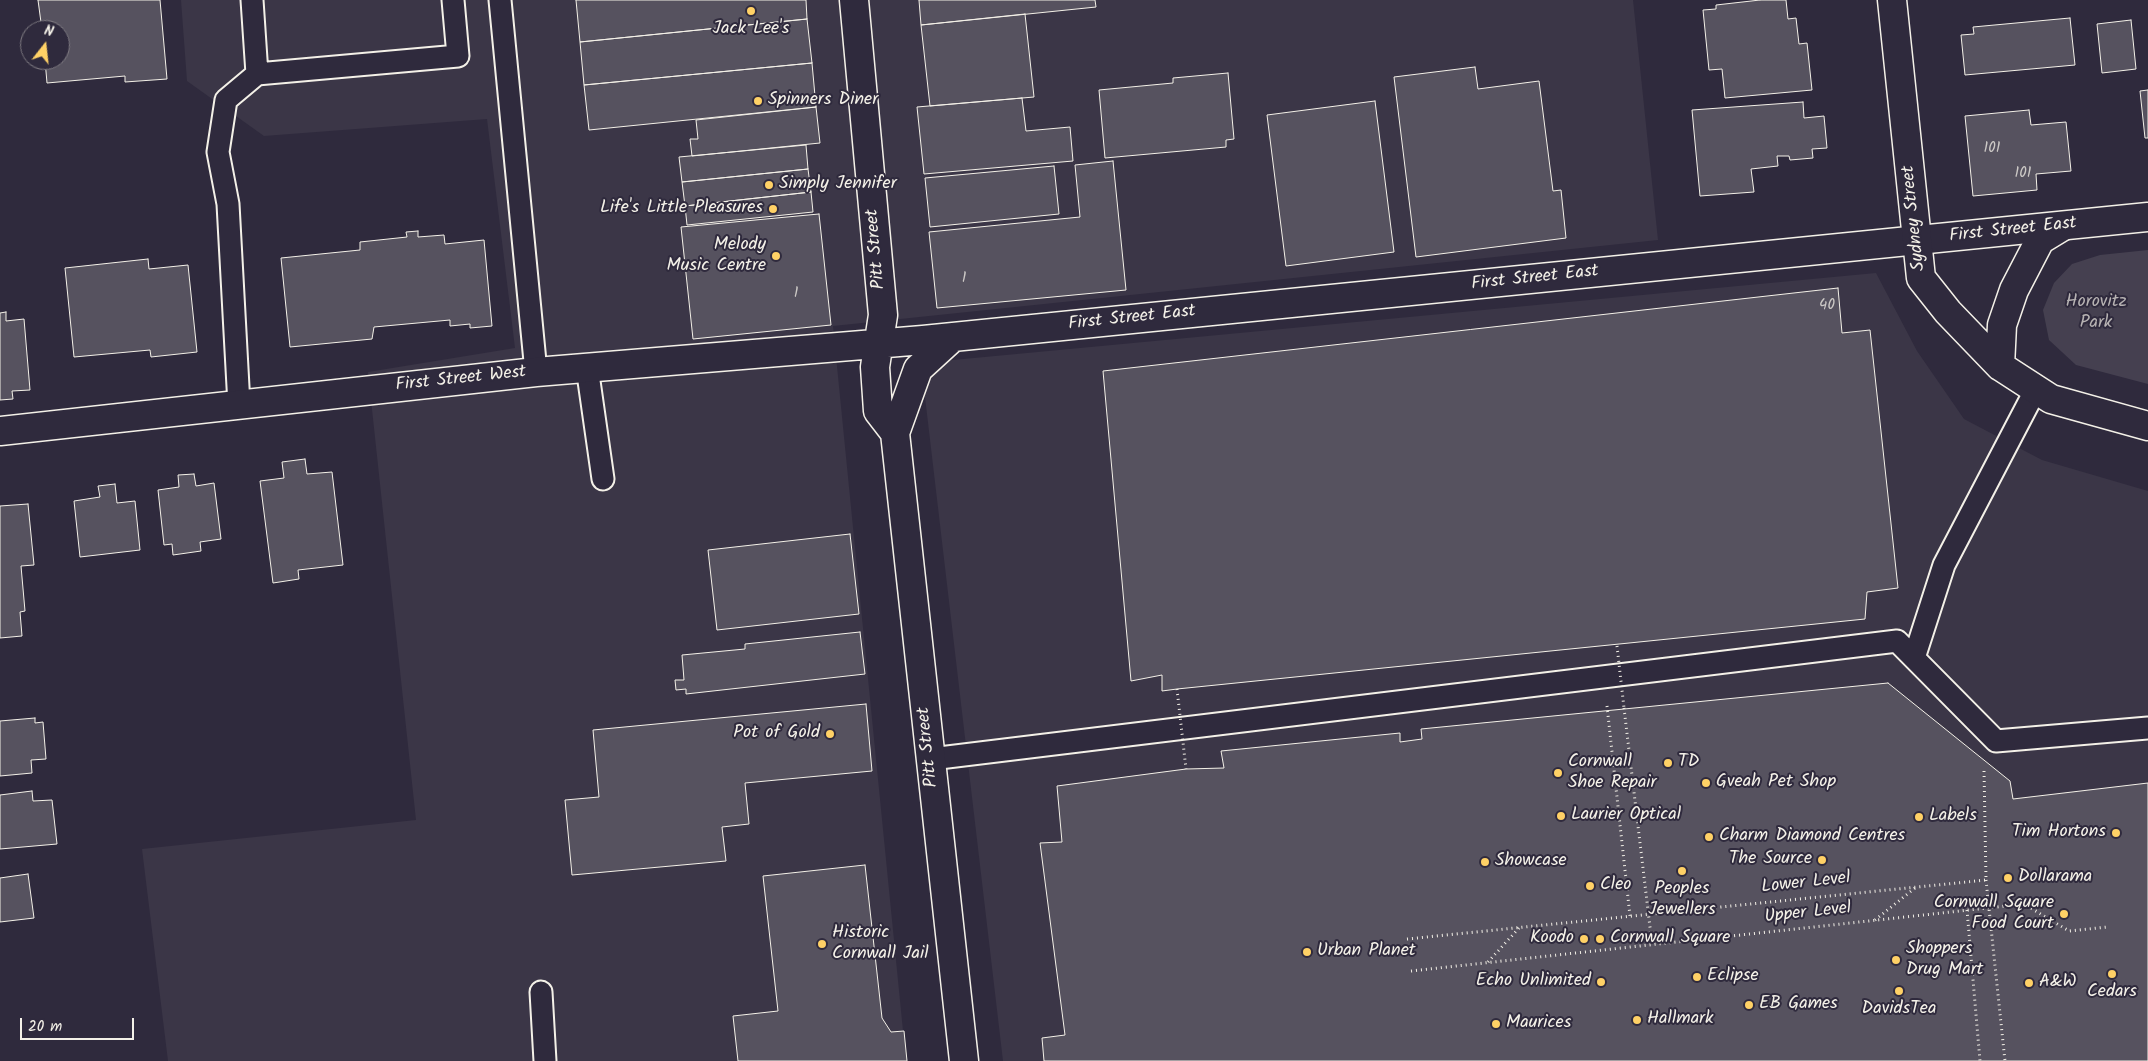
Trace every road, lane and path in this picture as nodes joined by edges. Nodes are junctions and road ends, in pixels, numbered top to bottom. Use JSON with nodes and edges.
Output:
{"nodes":[{"id":1,"x":252,"y":0,"type":"edge"},
{"id":2,"x":453,"y":0,"type":"edge"},
{"id":3,"x":500,"y":0,"type":"edge"},
{"id":4,"x":854,"y":0,"type":"edge"},
{"id":5,"x":1892,"y":0,"type":"edge"},
{"id":6,"x":257,"y":74,"type":"junction"},
{"id":7,"x":2148,"y":217,"type":"edge"},
{"id":8,"x":2063,"y":226,"type":"junction"},
{"id":9,"x":1917,"y":241,"type":"junction"},
{"id":10,"x":953,"y":336,"type":"junction"},
{"id":11,"x":923,"y":340,"type":"joint"},
{"id":12,"x":878,"y":343,"type":"junction"},
{"id":13,"x":2000,"y":366,"type":"junction"},
{"id":14,"x":587,"y":368,"type":"junction"},
{"id":15,"x":536,"y":372,"type":"junction"},
{"id":16,"x":2036,"y":389,"type":"junction"},
{"id":17,"x":239,"y":405,"type":"junction"},
{"id":18,"x":2148,"y":426,"type":"edge"},
{"id":19,"x":0,"y":431,"type":"edge"},
{"id":20,"x":895,"y":433,"type":"junction"},
{"id":21,"x":603,"y":479,"type":"dead end"},
{"id":22,"x":1617,"y":646,"type":"dead end"},
{"id":23,"x":1914,"y":658,"type":"junction"},
{"id":24,"x":1602,"y":677,"type":"junction"},
{"id":25,"x":1177,"y":690,"type":"dead end"},
{"id":26,"x":2148,"y":728,"type":"edge"},
{"id":27,"x":1996,"y":741,"type":"junction"},
{"id":28,"x":931,"y":759,"type":"junction"},
{"id":29,"x":1186,"y":769,"type":"dead end"},
{"id":30,"x":1986,"y":880,"type":"junction"},
{"id":31,"x":1917,"y":887,"type":"junction"},
{"id":32,"x":1988,"y":908,"type":"junction"},
{"id":33,"x":1967,"y":910,"type":"junction"},
{"id":34,"x":1648,"y":914,"type":"junction"},
{"id":35,"x":1630,"y":916,"type":"junction"},
{"id":36,"x":1874,"y":920,"type":"junction"},
{"id":37,"x":2108,"y":927,"type":"dead end"},
{"id":38,"x":1520,"y":928,"type":"junction"},
{"id":39,"x":1407,"y":939,"type":"dead end"},
{"id":40,"x":1652,"y":944,"type":"junction"},
{"id":41,"x":1488,"y":963,"type":"junction"},
{"id":42,"x":1411,"y":971,"type":"dead end"},
{"id":43,"x":541,"y":992,"type":"dead end"},
{"id":44,"x":546,"y":1061,"type":"edge"},
{"id":45,"x":964,"y":1061,"type":"edge"},
{"id":46,"x":1980,"y":1061,"type":"edge"},
{"id":47,"x":2004,"y":1061,"type":"edge"}],
"edges":[{"from":1,"to":6,"type":"lane"},
{"from":2,"to":6,"type":"lane"},
{"from":3,"to":15,"type":"lane"},
{"from":4,"to":12,"type":"street","name":"Pitt Street"},
{"from":5,"to":9,"type":"street","name":"Sydney Street"},
{"from":6,"to":17,"type":"lane"},
{"from":7,"to":8,"type":"street","name":"First Street East"},
{"from":8,"to":9,"type":"street","name":"First Street East"},
{"from":8,"to":13,"type":"street"},
{"from":9,"to":10,"type":"street","name":"First Street East"},
{"from":9,"to":13,"type":"street","name":"Sydney Street"},
{"from":10,"to":11,"type":"street","name":"First Street East"},
{"from":10,"to":20,"type":"street","name":"Pitt Street"},
{"from":11,"to":12,"type":"street","name":"First Street West"},
{"from":12,"to":14,"type":"street","name":"First Street West"},
{"from":12,"to":20,"type":"street","name":"Pitt Street"},
{"from":13,"to":16,"type":"street","name":"Sydney Street"},
{"from":14,"to":15,"type":"street","name":"First Street West"},
{"from":14,"to":21,"type":"lane"},
{"from":15,"to":17,"type":"street","name":"First Street West"},
{"from":16,"to":18,"type":"street","name":"Sydney Street"},
{"from":16,"to":23,"type":"lane"},
{"from":17,"to":19,"type":"street","name":"First Street West"},
{"from":20,"to":28,"type":"street","name":"Pitt Street"},
{"from":22,"to":34,"type":"path","bridge":true},
{"from":23,"to":24,"type":"lane"},
{"from":23,"to":27,"type":"lane"},
{"from":24,"to":28,"type":"lane"},
{"from":24,"to":35,"type":"path"},
{"from":25,"to":29,"type":"path","bridge":true},
{"from":26,"to":27,"type":"lane"},
{"from":27,"to":30,"type":"path"},
{"from":28,"to":45,"type":"street","name":"Pitt Street"},
{"from":30,"to":31,"type":"path","name":"Lower Level"},
{"from":30,"to":32,"type":"path"},
{"from":31,"to":34,"type":"path","name":"Lower Level"},
{"from":31,"to":36,"type":"path"},
{"from":32,"to":33,"type":"path","name":"Upper Level"},
{"from":32,"to":37,"type":"path","name":"Upper Level"},
{"from":32,"to":47,"type":"path"},
{"from":33,"to":36,"type":"path","name":"Upper Level"},
{"from":33,"to":46,"type":"path"},
{"from":34,"to":35,"type":"path","name":"Lower Level"},
{"from":34,"to":40,"type":"path"},
{"from":35,"to":38,"type":"path","name":"Lower Level"},
{"from":36,"to":40,"type":"path","name":"Upper Level"},
{"from":38,"to":39,"type":"path","name":"Lower Level"},
{"from":38,"to":41,"type":"path"},
{"from":40,"to":41,"type":"path","name":"Upper Level"},
{"from":41,"to":42,"type":"path","name":"Upper Level"},
{"from":43,"to":44,"type":"lane"}]}
